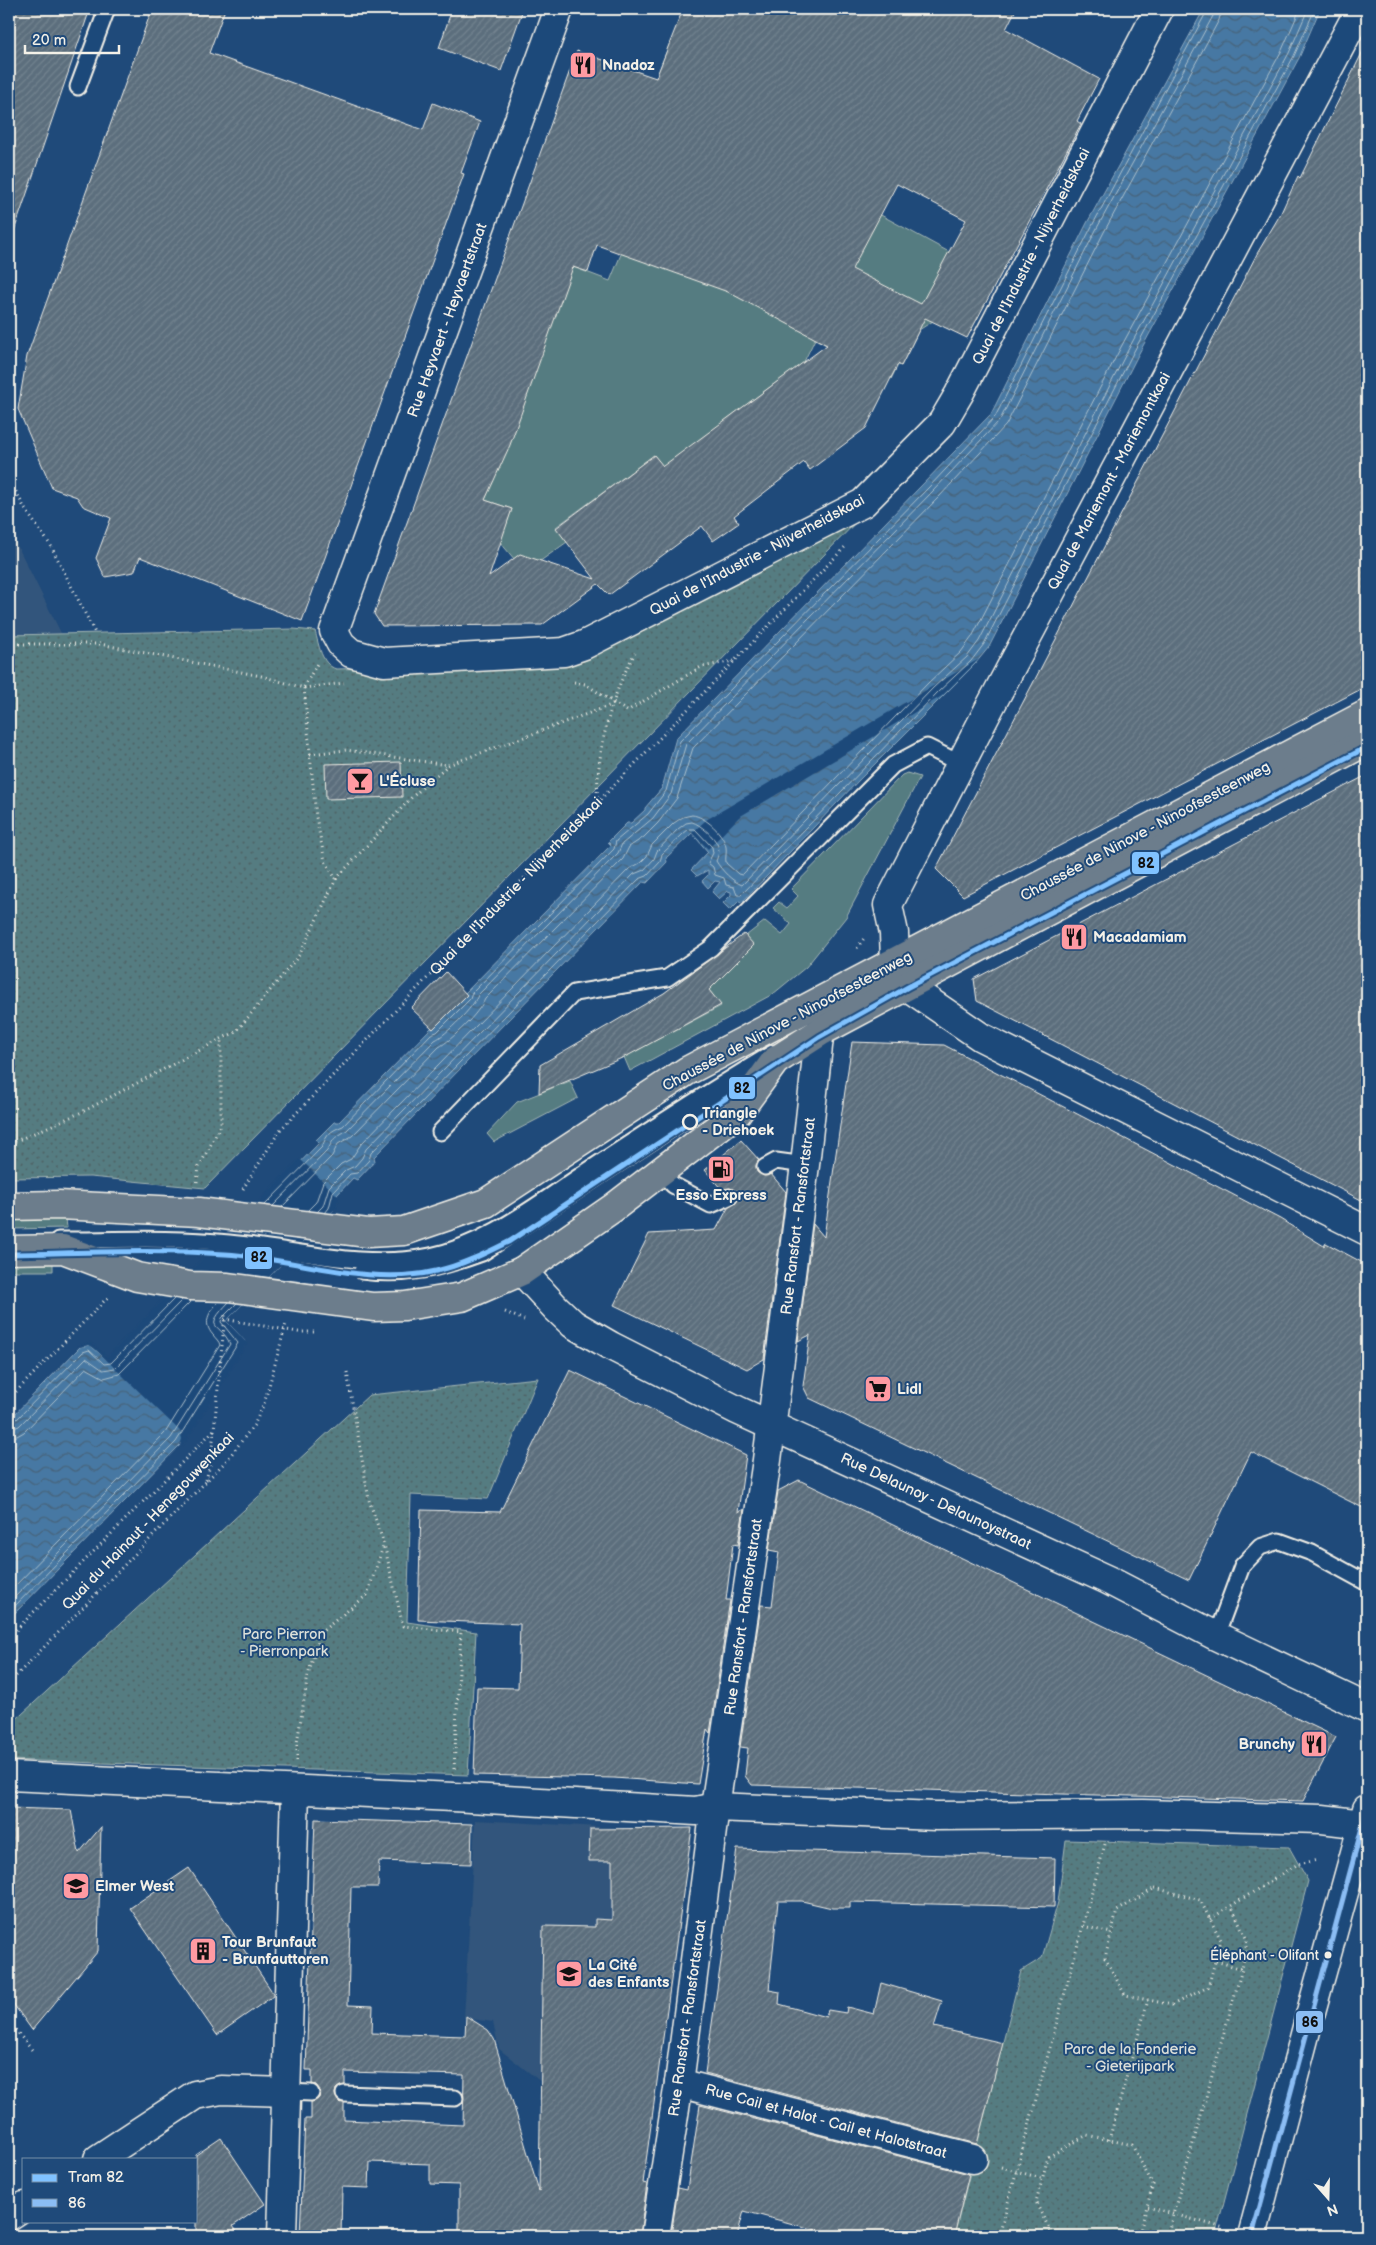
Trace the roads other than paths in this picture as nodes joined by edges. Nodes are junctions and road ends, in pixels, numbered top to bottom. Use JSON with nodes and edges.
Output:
{"nodes":[{"id":1,"x":107,"y":9,"type":"edge"},
{"id":2,"x":559,"y":9,"type":"edge"},
{"id":3,"x":1159,"y":9,"type":"edge"},
{"id":4,"x":1360,"y":9,"type":"edge"},
{"id":5,"x":78,"y":87,"type":"dead end"},
{"id":6,"x":334,"y":631,"type":"joint"},
{"id":7,"x":1367,"y":714,"type":"edge"},
{"id":8,"x":1367,"y":741,"type":"edge"},
{"id":9,"x":961,"y":764,"type":"junction"},
{"id":10,"x":901,"y":973,"type":"junction"},
{"id":11,"x":828,"y":997,"type":"junction"},
{"id":12,"x":821,"y":1028,"type":"junction"},
{"id":13,"x":775,"y":1061,"type":"junction"},
{"id":14,"x":440,"y":1132,"type":"dead end"},
{"id":15,"x":805,"y":1165,"type":"junction"},
{"id":16,"x":765,"y":1167,"type":"dead end"},
{"id":17,"x":661,"y":1172,"type":"junction"},
{"id":18,"x":729,"y":1197,"type":"dead end"},
{"id":19,"x":9,"y":1206,"type":"edge"},
{"id":20,"x":1367,"y":1231,"type":"edge"},
{"id":21,"x":9,"y":1241,"type":"edge"},
{"id":22,"x":207,"y":1245,"type":"junction"},
{"id":23,"x":63,"y":1249,"type":"junction"},
{"id":24,"x":9,"y":1250,"type":"edge"},
{"id":25,"x":291,"y":1255,"type":"junction"},
{"id":26,"x":522,"y":1271,"type":"junction"},
{"id":27,"x":771,"y":1425,"type":"junction"},
{"id":28,"x":1367,"y":1583,"type":"edge"},
{"id":29,"x":1216,"y":1636,"type":"junction"},
{"id":30,"x":1367,"y":1708,"type":"edge"},
{"id":31,"x":9,"y":1776,"type":"edge"},
{"id":32,"x":296,"y":1791,"type":"junction"},
{"id":33,"x":715,"y":1807,"type":"junction"},
{"id":34,"x":1365,"y":1817,"type":"edge"},
{"id":35,"x":679,"y":2083,"type":"junction"},
{"id":36,"x":299,"y":2093,"type":"junction"},
{"id":37,"x":344,"y":2094,"type":"dead end"},
{"id":38,"x":455,"y":2098,"type":"dead end"},
{"id":39,"x":100,"y":2158,"type":"edge"},
{"id":40,"x":973,"y":2159,"type":"dead end"},
{"id":41,"x":22,"y":2207,"type":"edge"},
{"id":42,"x":9,"y":2216,"type":"edge"},
{"id":43,"x":282,"y":2236,"type":"edge"},
{"id":44,"x":655,"y":2236,"type":"edge"},
{"id":45,"x":1252,"y":2236,"type":"edge"}],
"edges":[{"from":1,"to":5,"type":"lane"},
{"from":2,"to":6,"type":"street","name":"Rue Heyvaert - Heyvaertstraat"},
{"from":3,"to":6,"type":"street","name":"Quai de l'Industrie - Nijverheidskaai"},
{"from":4,"to":9,"type":"street","name":"Quai de Mariemont - Mariemontkaai"},
{"from":7,"to":10,"type":"main road","name":"Chaussée de Ninove - Ninoofsesteenweg"},
{"from":8,"to":10,"type":"main road","name":"Chaussée de Ninove - Ninoofsesteenweg"},
{"from":9,"to":10,"type":"street","name":"Quai de Mariemont - Mariemontkaai"},
{"from":9,"to":14,"type":"lane"},
{"from":10,"to":11,"type":"main road","name":"Chaussée de Ninove - Ninoofsesteenweg"},
{"from":10,"to":12,"type":"main road","name":"Chaussée de Ninove - Ninoofsesteenweg"},
{"from":10,"to":20,"type":"street"},
{"from":11,"to":12,"type":"street","name":"Rue Ransfort - Ransfortstraat"},
{"from":11,"to":19,"type":"main road","name":"Chaussée de Ninove - Ninoofsesteenweg"},
{"from":12,"to":13,"type":"main road","name":"Chaussée de Ninove - Ninoofsesteenweg"},
{"from":12,"to":15,"type":"street","name":"Rue Ransfort - Ransfortstraat"},
{"from":12,"to":25,"type":"lane","name":"Chaussée de Ninove - Ninoofsesteenweg"},
{"from":13,"to":17,"type":"main road","name":"Chaussée de Ninove - Ninoofsesteenweg"},
{"from":13,"to":25,"type":"lane","name":"Chaussée de Ninove - Ninoofsesteenweg"},
{"from":15,"to":16,"type":"lane"},
{"from":15,"to":27,"type":"street","name":"Rue Ransfort - Ransfortstraat"},
{"from":17,"to":18,"type":"lane"},
{"from":17,"to":26,"type":"main road","name":"Chaussée de Ninove - Ninoofsesteenweg"},
{"from":21,"to":22,"type":"lane","name":"Chaussée de Ninove - Ninoofsesteenweg"},
{"from":22,"to":23,"type":"lane","name":"Chaussée de Ninove - Ninoofsesteenweg"},
{"from":22,"to":25,"type":"lane","name":"Chaussée de Ninove - Ninoofsesteenweg"},
{"from":23,"to":24,"type":"main road","name":"Chaussée de Ninove - Ninoofsesteenweg"},
{"from":23,"to":26,"type":"main road","name":"Chaussée de Ninove - Ninoofsesteenweg"},
{"from":26,"to":27,"type":"street","name":"Rue Delaunoy - Delaunoystraat"},
{"from":27,"to":29,"type":"street","name":"Rue Delaunoy - Delaunoystraat"},
{"from":27,"to":33,"type":"street","name":"Rue Ransfort - Ransfortstraat"},
{"from":28,"to":29,"type":"lane"},
{"from":29,"to":30,"type":"street","name":"Rue Delaunoy - Delaunoystraat"},
{"from":31,"to":32,"type":"street"},
{"from":32,"to":33,"type":"street"},
{"from":32,"to":36,"type":"street"},
{"from":33,"to":34,"type":"street"},
{"from":33,"to":35,"type":"street","name":"Rue Ransfort - Ransfortstraat"},
{"from":34,"to":45,"type":"street"},
{"from":35,"to":40,"type":"street","name":"Rue Cail et Halot - Cail et Halotstraat"},
{"from":35,"to":44,"type":"street","name":"Rue Ransfort - Ransfortstraat"},
{"from":36,"to":39,"type":"street"},
{"from":36,"to":43,"type":"street"},
{"from":37,"to":38,"type":"lane"},
{"from":41,"to":42,"type":"street"}]}
